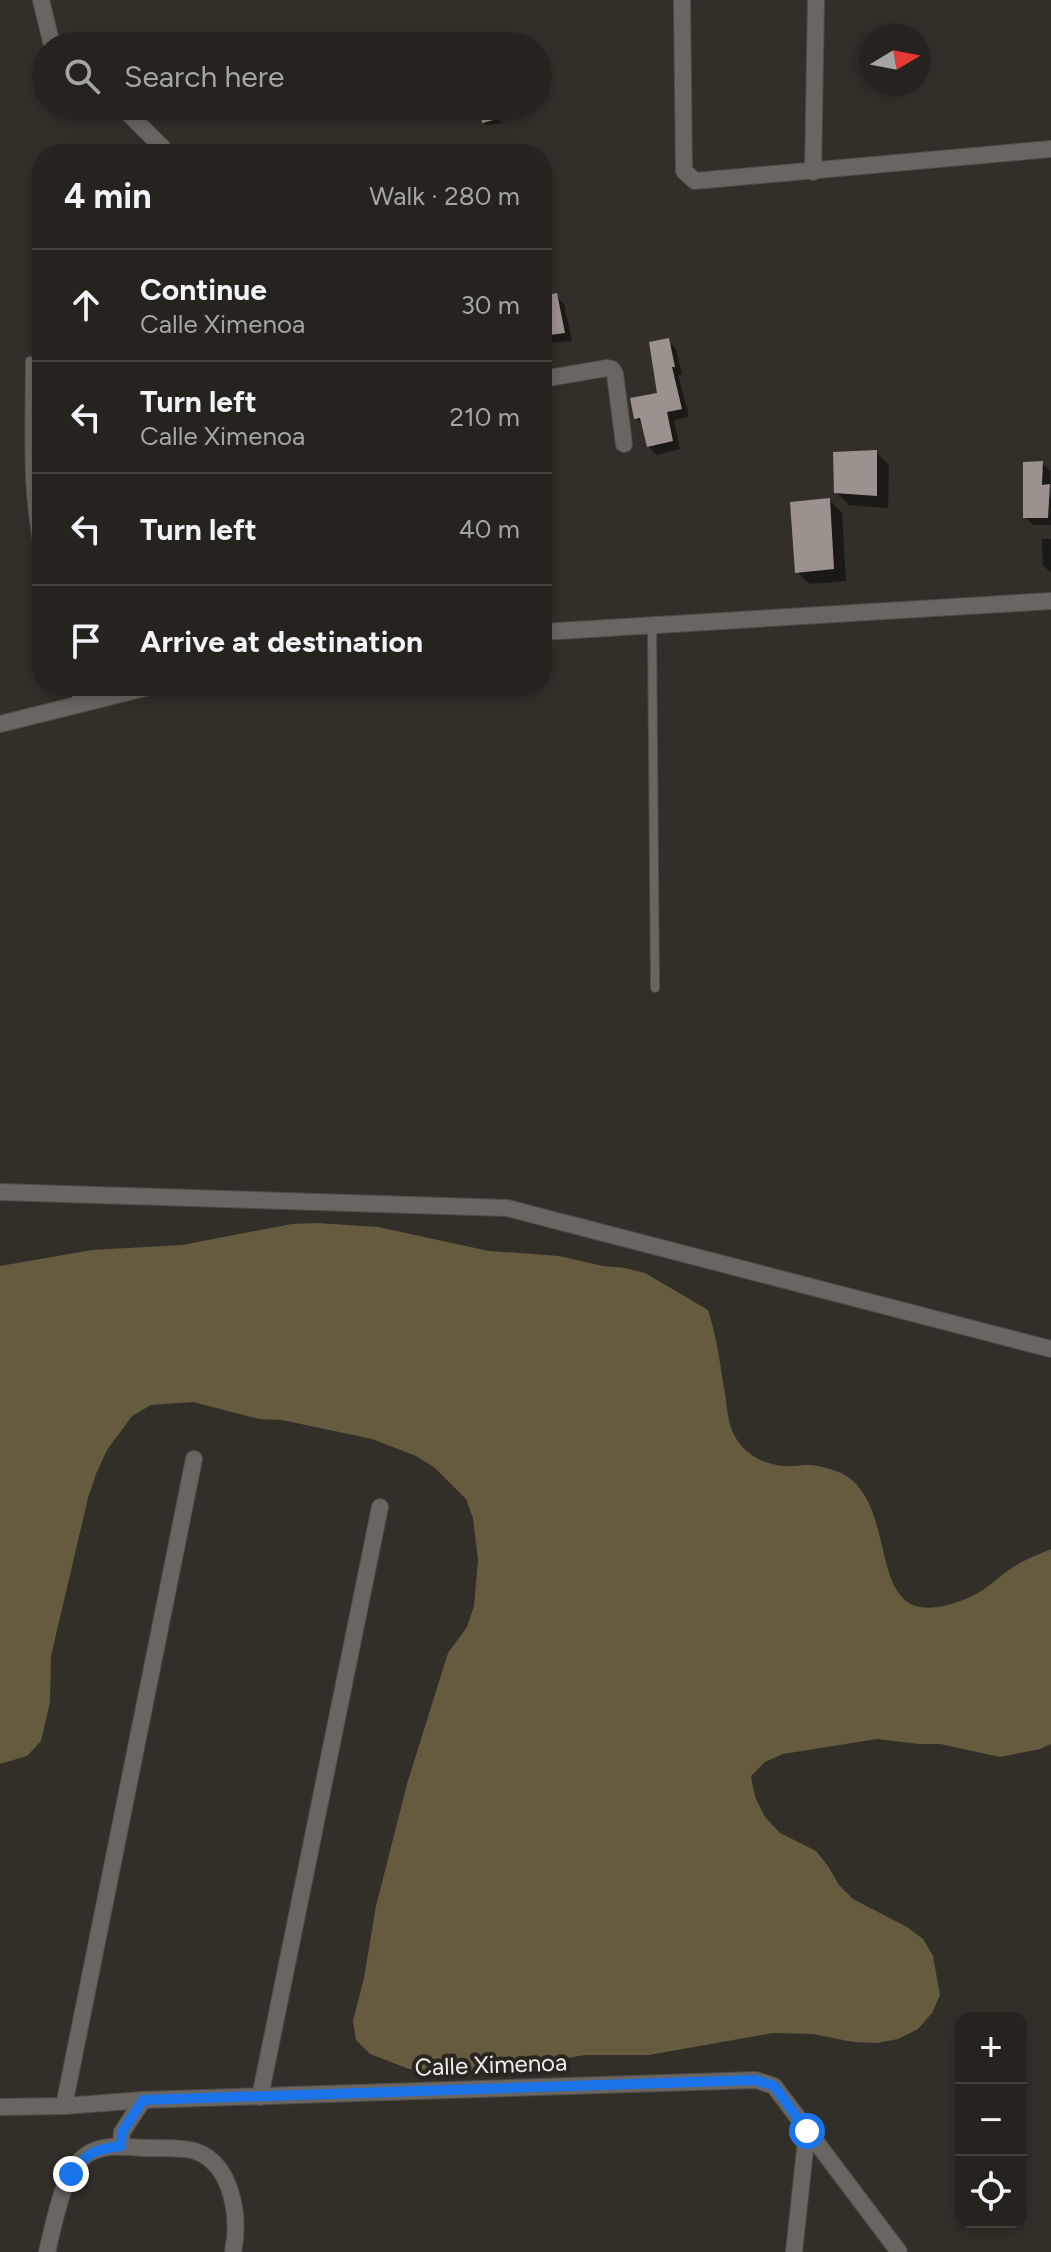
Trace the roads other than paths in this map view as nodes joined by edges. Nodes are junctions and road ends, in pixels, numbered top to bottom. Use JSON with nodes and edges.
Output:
{"nodes":[{"id":1,"x":41,"y":0,"type":"edge"},
{"id":2,"x":682,"y":0,"type":"edge"},
{"id":3,"x":816,"y":0,"type":"edge"},
{"id":4,"x":49,"y":32,"type":"edge"},
{"id":5,"x":135,"y":120,"type":"edge"},
{"id":6,"x":159,"y":144,"type":"edge"},
{"id":7,"x":1051,"y":149,"type":"edge"},
{"id":8,"x":813,"y":172,"type":"junction"},
{"id":9,"x":30,"y":361,"type":"dead end"},
{"id":10,"x":552,"y":377,"type":"edge"},
{"id":11,"x":624,"y":444,"type":"dead end"},
{"id":12,"x":32,"y":491,"type":"edge"},
{"id":13,"x":1051,"y":601,"type":"edge"},
{"id":14,"x":652,"y":626,"type":"junction"},
{"id":15,"x":552,"y":631,"type":"edge"},
{"id":16,"x":77,"y":696,"type":"edge"},
{"id":17,"x":112,"y":696,"type":"edge"},
{"id":18,"x":79,"y":704,"type":"junction"},
{"id":19,"x":0,"y":724,"type":"edge"},
{"id":20,"x":655,"y":988,"type":"dead end"},
{"id":21,"x":0,"y":1192,"type":"edge"},
{"id":22,"x":1051,"y":1349,"type":"edge"},
{"id":23,"x":194,"y":1459,"type":"dead end"},
{"id":24,"x":380,"y":1507,"type":"dead end"},
{"id":25,"x":260,"y":2097,"type":"junction"},
{"id":26,"x":143,"y":2100,"type":"junction"},
{"id":27,"x":64,"y":2106,"type":"junction"},
{"id":28,"x":0,"y":2107,"type":"edge"},
{"id":29,"x":807,"y":2131,"type":"junction"},
{"id":30,"x":121,"y":2146,"type":"junction"},
{"id":31,"x":47,"y":2252,"type":"edge"},
{"id":32,"x":233,"y":2252,"type":"edge"},
{"id":33,"x":794,"y":2252,"type":"edge"},
{"id":34,"x":899,"y":2252,"type":"edge"}],
"edges":[{"from":1,"to":4,"type":"street"},
{"from":2,"to":8,"type":"street"},
{"from":3,"to":8,"type":"street"},
{"from":5,"to":6,"type":"street"},
{"from":7,"to":8,"type":"street"},
{"from":9,"to":12,"type":"lane"},
{"from":10,"to":11,"type":"street"},
{"from":13,"to":14,"type":"street"},
{"from":14,"to":15,"type":"street"},
{"from":14,"to":20,"type":"lane"},
{"from":16,"to":18,"type":"lane"},
{"from":17,"to":18,"type":"street"},
{"from":18,"to":19,"type":"street"},
{"from":21,"to":22,"type":"street"},
{"from":23,"to":27,"type":"street"},
{"from":24,"to":25,"type":"street"},
{"from":25,"to":26,"type":"street","name":"Calle Ximenoa"},
{"from":25,"to":29,"type":"street","name":"Calle Ximenoa"},
{"from":26,"to":27,"type":"street","name":"Calle Ximenoa"},
{"from":26,"to":30,"type":"street"},
{"from":27,"to":28,"type":"street","name":"Calle Ximenoa"},
{"from":29,"to":33,"type":"street"},
{"from":29,"to":34,"type":"street","name":"Calle Ximenoa"},
{"from":30,"to":31,"type":"street"},
{"from":30,"to":32,"type":"street"}]}
